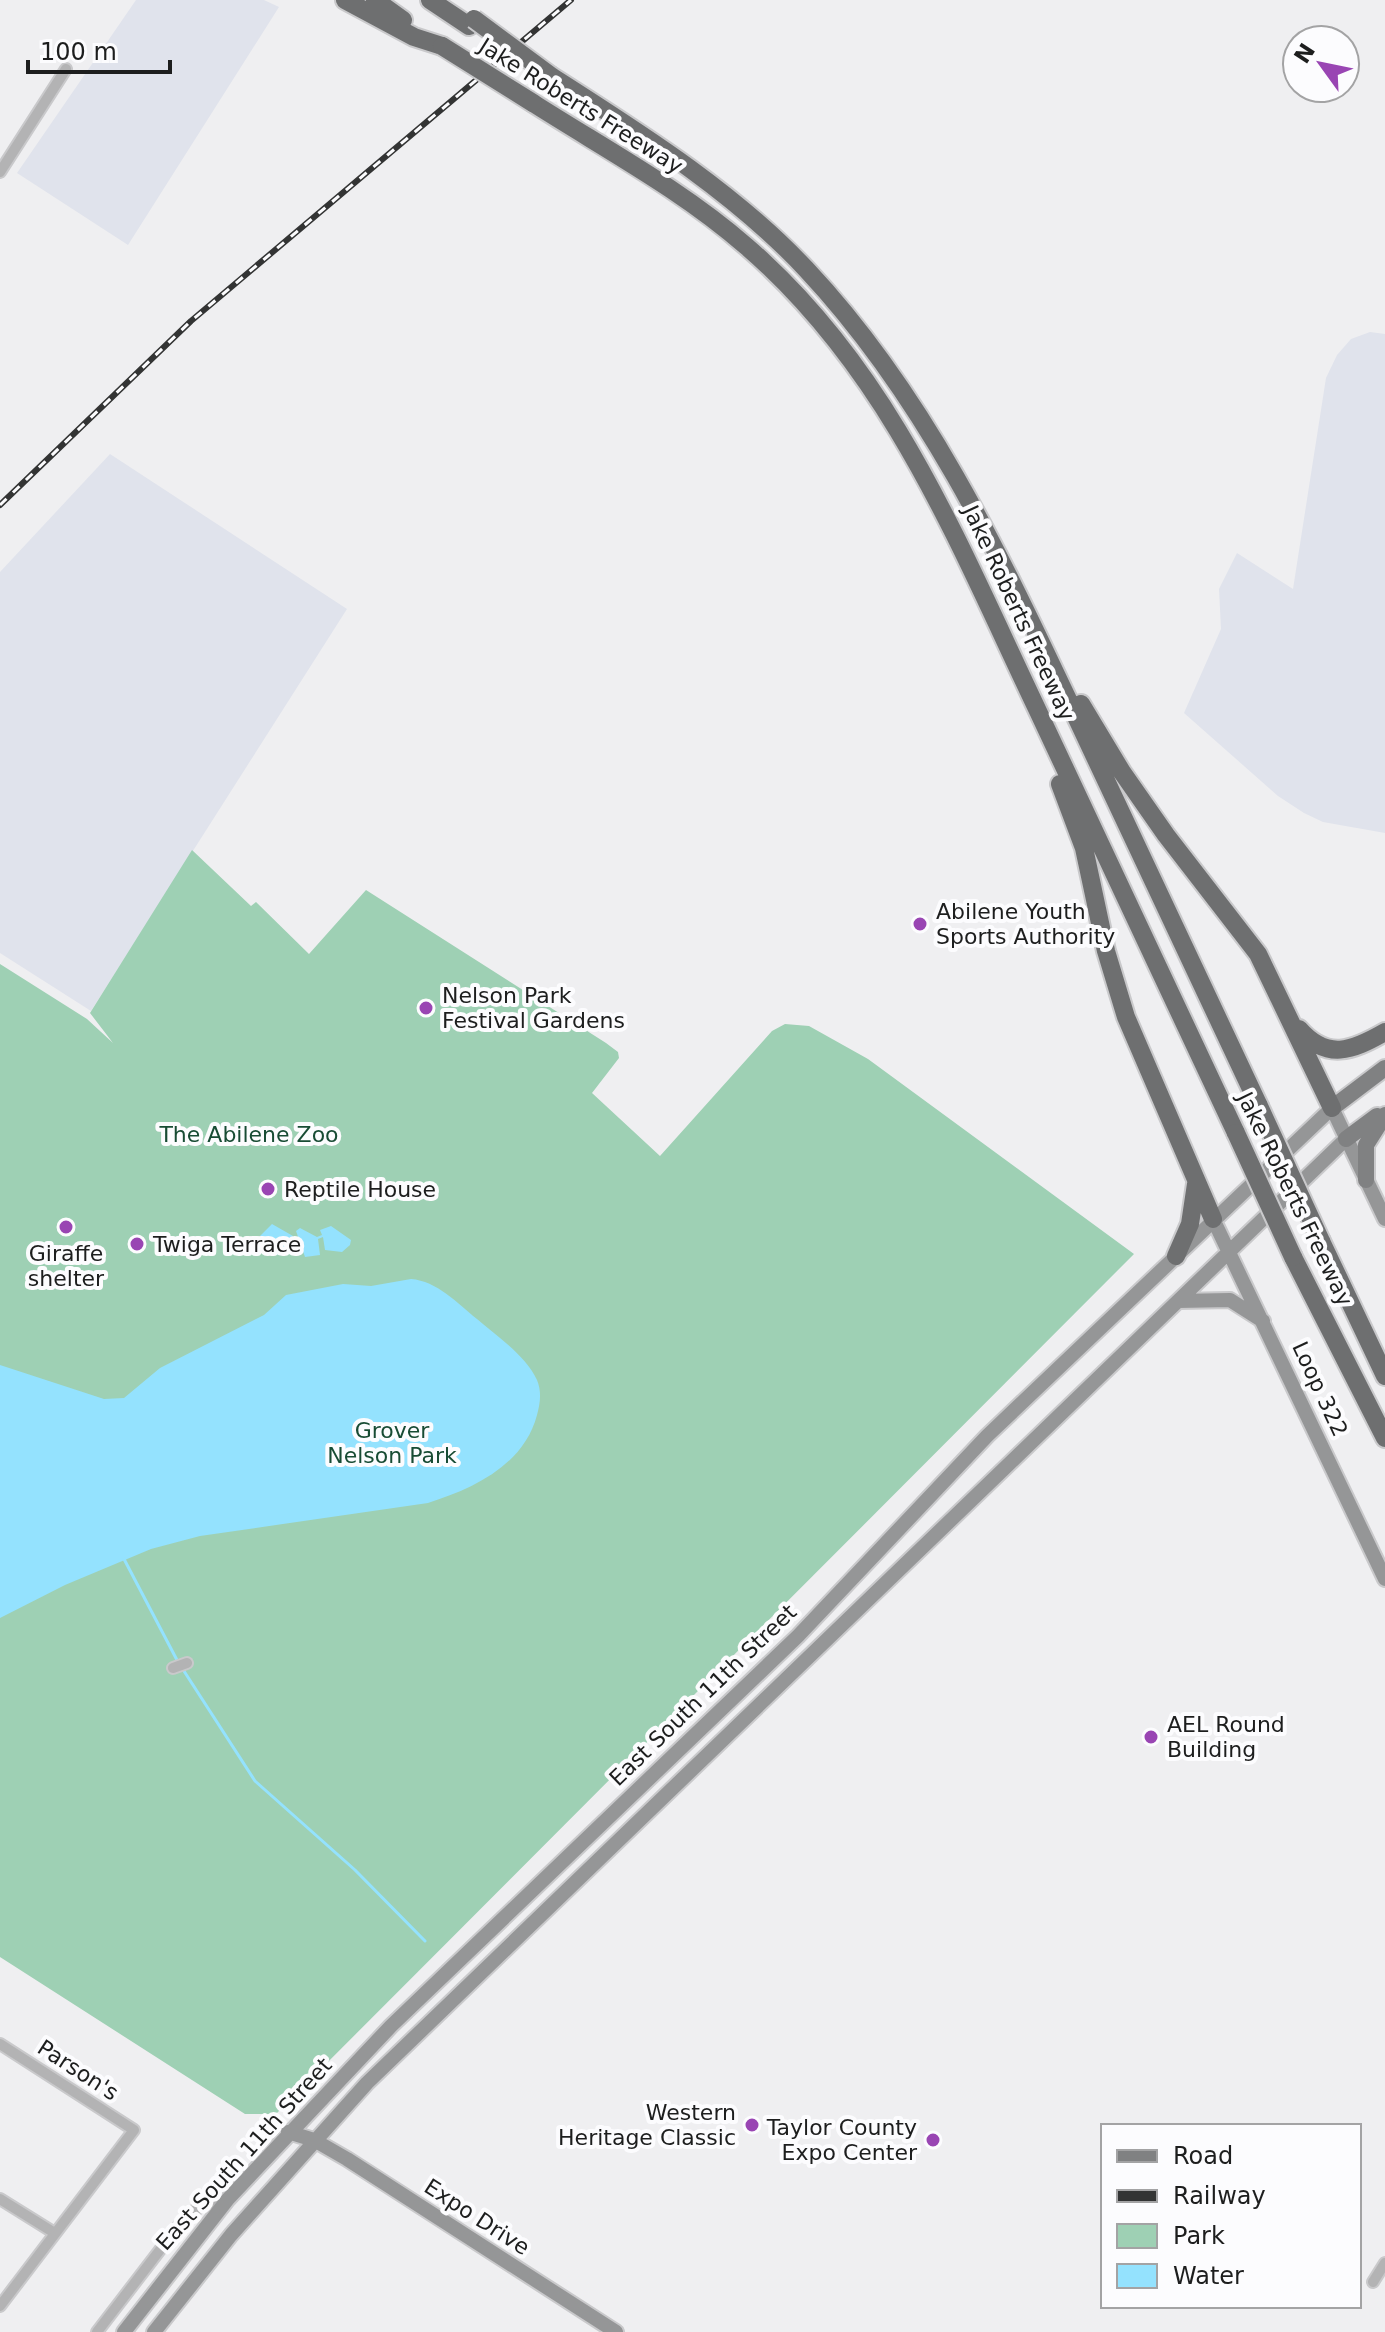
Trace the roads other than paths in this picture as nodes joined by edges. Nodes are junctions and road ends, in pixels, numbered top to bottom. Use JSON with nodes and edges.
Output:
{"nodes":[{"id":1,"x":345,"y":0,"type":"edge"},
{"id":2,"x":375,"y":0,"type":"edge"},
{"id":3,"x":430,"y":0,"type":"edge"},
{"id":4,"x":449,"y":0,"type":"edge"},
{"id":5,"x":471,"y":22,"type":"junction"},
{"id":6,"x":442,"y":46,"type":"junction"},
{"id":7,"x":66,"y":69,"type":"dead end"},
{"id":8,"x":0,"y":172,"type":"edge"},
{"id":9,"x":1026,"y":611,"type":"junction"},
{"id":10,"x":1007,"y":647,"type":"junction"},
{"id":11,"x":1292,"y":1021,"type":"junction"},
{"id":12,"x":1385,"y":1032,"type":"edge"},
{"id":13,"x":1385,"y":1068,"type":"edge"},
{"id":14,"x":1332,"y":1108,"type":"junction"},
{"id":15,"x":1385,"y":1113,"type":"edge"},
{"id":16,"x":1346,"y":1139,"type":"junction"},
{"id":17,"x":1366,"y":1180,"type":"junction"},
{"id":18,"x":1196,"y":1181,"type":"junction"},
{"id":19,"x":1213,"y":1219,"type":"junction"},
{"id":20,"x":1385,"y":1219,"type":"edge"},
{"id":21,"x":1229,"y":1251,"type":"junction"},
{"id":22,"x":1176,"y":1256,"type":"junction"},
{"id":23,"x":1177,"y":1301,"type":"junction"},
{"id":24,"x":1263,"y":1321,"type":"junction"},
{"id":25,"x":1385,"y":1376,"type":"edge"},
{"id":26,"x":1385,"y":1438,"type":"edge"},
{"id":27,"x":1385,"y":1579,"type":"edge"},
{"id":28,"x":187,"y":1663,"type":"dead end"},
{"id":29,"x":173,"y":1668,"type":"dead end"},
{"id":30,"x":0,"y":2044,"type":"edge"},
{"id":31,"x":288,"y":2132,"type":"junction"},
{"id":32,"x":314,"y":2140,"type":"junction"},
{"id":33,"x":0,"y":2199,"type":"edge"},
{"id":34,"x":228,"y":2199,"type":"junction"},
{"id":35,"x":53,"y":2232,"type":"junction"},
{"id":36,"x":1385,"y":2263,"type":"edge"},
{"id":37,"x":1373,"y":2282,"type":"dead end"},
{"id":38,"x":0,"y":2306,"type":"edge"},
{"id":39,"x":97,"y":2332,"type":"edge"},
{"id":40,"x":124,"y":2332,"type":"edge"},
{"id":41,"x":154,"y":2332,"type":"edge"},
{"id":42,"x":616,"y":2332,"type":"edge"}],
"edges":[{"from":1,"to":6,"type":"highway"},
{"from":2,"to":6,"type":"highway","name":"Jake Roberts Freeway"},
{"from":3,"to":5,"type":"highway","name":"Jake Roberts Freeway"},
{"from":4,"to":5,"type":"highway"},
{"from":5,"to":9,"type":"highway","name":"Jake Roberts Freeway","bridge":true},
{"from":6,"to":10,"type":"highway","name":"Jake Roberts Freeway","bridge":true},
{"from":7,"to":8,"type":"street"},
{"from":9,"to":11,"type":"highway"},
{"from":9,"to":25,"type":"highway","name":"Jake Roberts Freeway","bridge":true},
{"from":10,"to":18,"type":"highway"},
{"from":10,"to":26,"type":"highway","name":"Jake Roberts Freeway","bridge":true},
{"from":11,"to":12,"type":"highway"},
{"from":11,"to":14,"type":"highway"},
{"from":13,"to":14,"type":"main road"},
{"from":14,"to":16,"type":"main road"},
{"from":14,"to":19,"type":"main road","name":"East South 11th Street"},
{"from":15,"to":16,"type":"main road"},
{"from":15,"to":17,"type":"main road"},
{"from":16,"to":17,"type":"main road"},
{"from":16,"to":21,"type":"main road","name":"East South 11th Street"},
{"from":17,"to":20,"type":"main road"},
{"from":18,"to":19,"type":"highway"},
{"from":18,"to":22,"type":"highway"},
{"from":19,"to":21,"type":"main road","name":"Loop 322"},
{"from":19,"to":22,"type":"main road","name":"East South 11th Street"},
{"from":21,"to":23,"type":"main road","name":"East South 11th Street"},
{"from":21,"to":24,"type":"main road","name":"Loop 322"},
{"from":22,"to":31,"type":"main road","name":"East South 11th Street"},
{"from":23,"to":24,"type":"main road"},
{"from":23,"to":32,"type":"main road","name":"East South 11th Street"},
{"from":24,"to":27,"type":"main road","name":"Loop 322"},
{"from":28,"to":29,"type":"street"},
{"from":30,"to":35,"type":"street","name":"Parson's"},
{"from":31,"to":32,"type":"main road","name":"Expo Drive"},
{"from":31,"to":34,"type":"main road","name":"East South 11th Street"},
{"from":32,"to":41,"type":"main road","name":"East South 11th Street"},
{"from":32,"to":42,"type":"main road","name":"Expo Drive"},
{"from":33,"to":35,"type":"street"},
{"from":34,"to":39,"type":"street"},
{"from":34,"to":40,"type":"main road","name":"East South 11th Street"},
{"from":35,"to":38,"type":"street"},
{"from":36,"to":37,"type":"street"}]}
